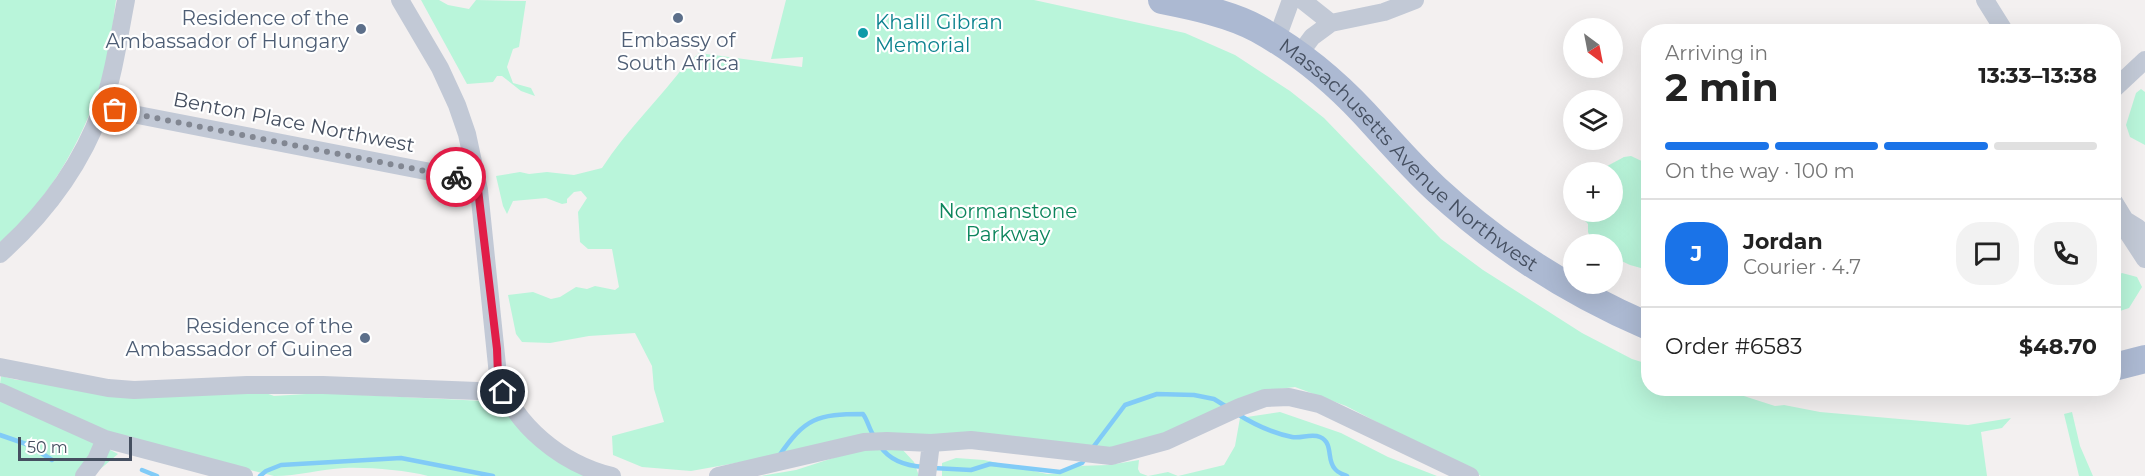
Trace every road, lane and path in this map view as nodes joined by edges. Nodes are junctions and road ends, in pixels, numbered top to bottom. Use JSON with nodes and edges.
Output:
{"nodes":[{"id":1,"x":126,"y":0,"type":"edge"},
{"id":2,"x":400,"y":0,"type":"edge"},
{"id":3,"x":1162,"y":0,"type":"edge"},
{"id":4,"x":1291,"y":0,"type":"edge"},
{"id":5,"x":1302,"y":0,"type":"edge"},
{"id":6,"x":1415,"y":0,"type":"edge"},
{"id":7,"x":1985,"y":0,"type":"edge"},
{"id":8,"x":1331,"y":23,"type":"junction"},
{"id":9,"x":2000,"y":24,"type":"edge"},
{"id":10,"x":1287,"y":48,"type":"junction"},
{"id":11,"x":2145,"y":60,"type":"edge"},
{"id":12,"x":2121,"y":82,"type":"edge"},
{"id":13,"x":102,"y":108,"type":"junction"},
{"id":14,"x":477,"y":181,"type":"junction"},
{"id":15,"x":2121,"y":213,"type":"edge"},
{"id":16,"x":2125,"y":220,"type":"junction"},
{"id":17,"x":2145,"y":238,"type":"edge"},
{"id":18,"x":0,"y":254,"type":"edge"},
{"id":19,"x":2145,"y":259,"type":"edge"},
{"id":20,"x":1641,"y":323,"type":"edge"},
{"id":21,"x":2145,"y":359,"type":"edge"},
{"id":22,"x":2121,"y":365,"type":"edge"},
{"id":23,"x":0,"y":366,"type":"edge"},
{"id":24,"x":0,"y":392,"type":"edge"},
{"id":25,"x":503,"y":392,"type":"junction"},
{"id":26,"x":105,"y":440,"type":"junction"},
{"id":27,"x":929,"y":464,"type":"edge"},
{"id":28,"x":84,"y":476,"type":"edge"},
{"id":29,"x":244,"y":476,"type":"edge"},
{"id":30,"x":612,"y":476,"type":"edge"},
{"id":31,"x":718,"y":476,"type":"edge"},
{"id":32,"x":1470,"y":476,"type":"edge"}],
"edges":[{"from":1,"to":13,"type":"street"},
{"from":2,"to":14,"type":"street"},
{"from":3,"to":10,"type":"main road","name":"Massachusetts Avenue Northwest"},
{"from":4,"to":10,"type":"street"},
{"from":5,"to":8,"type":"street"},
{"from":6,"to":8,"type":"street"},
{"from":7,"to":9,"type":"street"},
{"from":8,"to":10,"type":"street"},
{"from":10,"to":20,"type":"main road","name":"Massachusetts Avenue Northwest"},
{"from":11,"to":12,"type":"street"},
{"from":13,"to":14,"type":"street","name":"Benton Place Northwest"},
{"from":13,"to":18,"type":"street"},
{"from":14,"to":25,"type":"street"},
{"from":15,"to":16,"type":"street"},
{"from":16,"to":17,"type":"street"},
{"from":16,"to":19,"type":"street"},
{"from":21,"to":22,"type":"main road"},
{"from":23,"to":25,"type":"street"},
{"from":24,"to":26,"type":"street"},
{"from":25,"to":30,"type":"street"},
{"from":26,"to":28,"type":"street"},
{"from":26,"to":29,"type":"street"},
{"from":27,"to":31,"type":"street"},
{"from":27,"to":32,"type":"street"}]}
